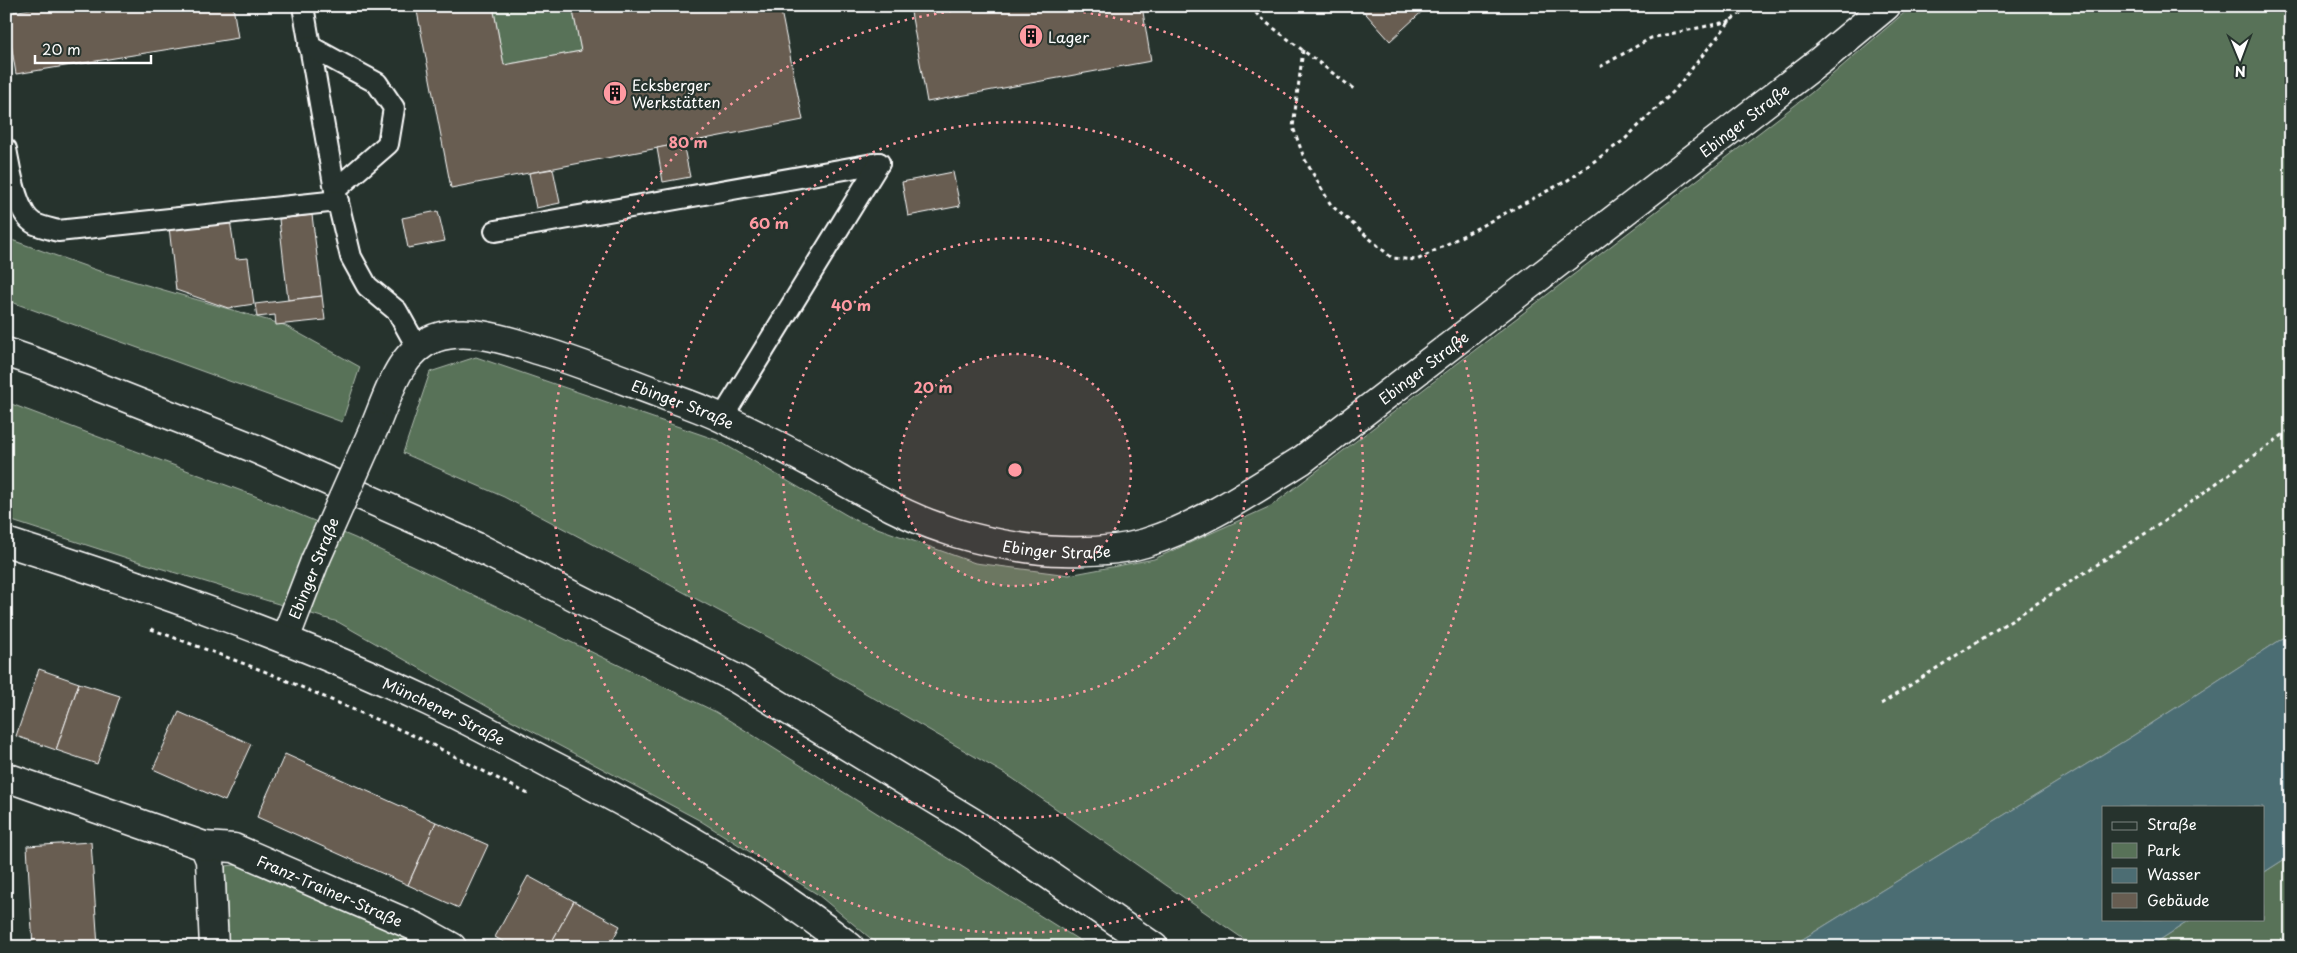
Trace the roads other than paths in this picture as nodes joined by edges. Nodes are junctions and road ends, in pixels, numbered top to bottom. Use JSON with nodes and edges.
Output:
{"nodes":[{"id":1,"x":303,"y":6,"type":"edge"},
{"id":2,"x":1886,"y":6,"type":"edge"},
{"id":3,"x":310,"y":46,"type":"junction"},
{"id":4,"x":6,"y":149,"type":"edge"},
{"id":5,"x":336,"y":195,"type":"junction"},
{"id":6,"x":495,"y":231,"type":"dead end"},
{"id":7,"x":417,"y":348,"type":"junction"},
{"id":8,"x":6,"y":352,"type":"edge"},
{"id":9,"x":722,"y":418,"type":"junction"},
{"id":10,"x":6,"y":542,"type":"edge"},
{"id":11,"x":284,"y":639,"type":"junction"},
{"id":12,"x":6,"y":778,"type":"edge"},
{"id":13,"x":204,"y":846,"type":"junction"},
{"id":14,"x":214,"y":947,"type":"edge"},
{"id":15,"x":452,"y":947,"type":"edge"},
{"id":16,"x":850,"y":947,"type":"edge"},
{"id":17,"x":1154,"y":947,"type":"edge"}],
"edges":[{"from":1,"to":3,"type":"lane"},
{"from":2,"to":9,"type":"street","name":"Ebinger Straße"},
{"from":3,"to":5,"type":"lane"},
{"from":3,"to":5,"type":"lane"},
{"from":4,"to":5,"type":"lane"},
{"from":5,"to":7,"type":"lane"},
{"from":6,"to":9,"type":"lane"},
{"from":7,"to":9,"type":"street","name":"Ebinger Straße"},
{"from":7,"to":11,"type":"street","name":"Ebinger Straße","bridge":true},
{"from":8,"to":17,"type":"street"},
{"from":10,"to":11,"type":"street","name":"Münchener Straße"},
{"from":11,"to":16,"type":"street","name":"Münchener Straße"},
{"from":12,"to":13,"type":"street","name":"Franz-Trainer-Straße"},
{"from":13,"to":14,"type":"street"},
{"from":13,"to":15,"type":"street","name":"Franz-Trainer-Straße"}]}
